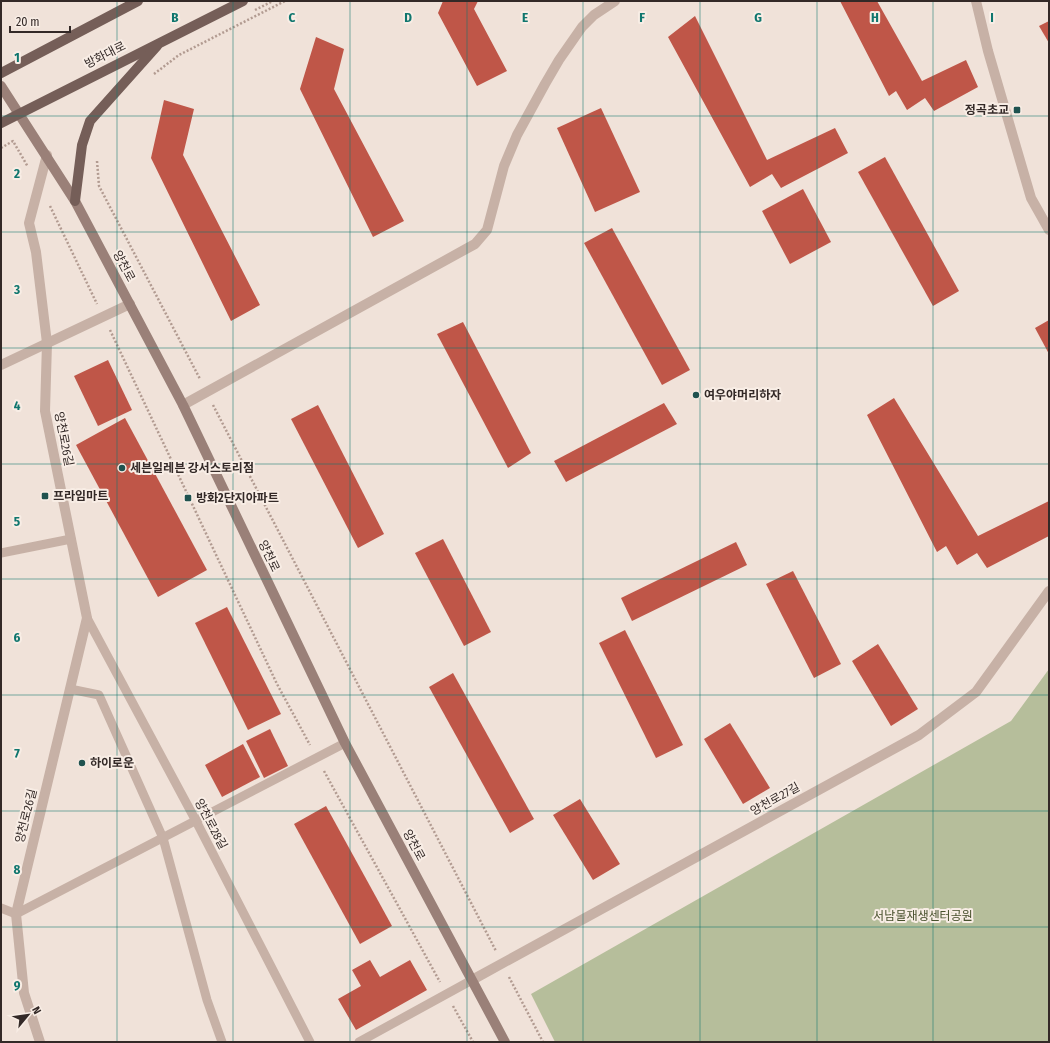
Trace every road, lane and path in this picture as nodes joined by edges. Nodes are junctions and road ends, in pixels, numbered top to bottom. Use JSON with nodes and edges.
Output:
{"nodes":[{"id":1,"x":138,"y":1,"type":"edge"},
{"id":2,"x":242,"y":1,"type":"edge"},
{"id":3,"x":273,"y":1,"type":"edge"},
{"id":4,"x":284,"y":1,"type":"edge"},
{"id":5,"x":615,"y":1,"type":"edge"},
{"id":6,"x":977,"y":1,"type":"edge"},
{"id":7,"x":252,"y":12,"type":"dead end"},
{"id":8,"x":161,"y":41,"type":"junction"},
{"id":9,"x":1,"y":74,"type":"edge"},
{"id":10,"x":149,"y":78,"type":"dead end"},
{"id":11,"x":1,"y":86,"type":"edge"},
{"id":12,"x":18,"y":115,"type":"junction"},
{"id":13,"x":1,"y":123,"type":"edge"},
{"id":14,"x":13,"y":141,"type":"dead end"},
{"id":15,"x":1,"y":148,"type":"edge"},
{"id":16,"x":46,"y":155,"type":"junction"},
{"id":17,"x":96,"y":155,"type":"dead end"},
{"id":18,"x":47,"y":199,"type":"dead end"},
{"id":19,"x":75,"y":201,"type":"junction"},
{"id":20,"x":1049,"y":230,"type":"edge"},
{"id":21,"x":130,"y":304,"type":"junction"},
{"id":22,"x":104,"y":317,"type":"junction"},
{"id":23,"x":47,"y":343,"type":"junction"},
{"id":24,"x":1,"y":365,"type":"edge"},
{"id":25,"x":207,"y":392,"type":"junction"},
{"id":26,"x":183,"y":405,"type":"junction"},
{"id":27,"x":71,"y":539,"type":"junction"},
{"id":28,"x":1,"y":553,"type":"edge"},
{"id":29,"x":1049,"y":591,"type":"edge"},
{"id":30,"x":87,"y":618,"type":"junction"},
{"id":31,"x":70,"y":689,"type":"junction"},
{"id":32,"x":345,"y":743,"type":"junction"},
{"id":33,"x":317,"y":757,"type":"junction"},
{"id":34,"x":196,"y":821,"type":"junction"},
{"id":35,"x":163,"y":838,"type":"junction"},
{"id":36,"x":1,"y":908,"type":"edge"},
{"id":37,"x":16,"y":914,"type":"junction"},
{"id":38,"x":502,"y":963,"type":"junction"},
{"id":39,"x":472,"y":980,"type":"junction"},
{"id":40,"x":446,"y":994,"type":"junction"},
{"id":41,"x":40,"y":1042,"type":"edge"},
{"id":42,"x":222,"y":1042,"type":"edge"},
{"id":43,"x":310,"y":1042,"type":"edge"},
{"id":44,"x":358,"y":1042,"type":"edge"},
{"id":45,"x":473,"y":1042,"type":"edge"},
{"id":46,"x":504,"y":1042,"type":"edge"},
{"id":47,"x":543,"y":1042,"type":"edge"}],
"edges":[{"from":1,"to":9,"type":"main road"},
{"from":2,"to":8,"type":"main road","name":"방화대로"},
{"from":3,"to":7,"type":"path"},
{"from":4,"to":10,"type":"path"},
{"from":5,"to":25,"type":"street"},
{"from":6,"to":20,"type":"street"},
{"from":8,"to":12,"type":"main road","name":"방화대로"},
{"from":8,"to":19,"type":"main road"},
{"from":11,"to":12,"type":"main road","name":"양천로"},
{"from":12,"to":13,"type":"main road","name":"방화대로"},
{"from":12,"to":16,"type":"main road","name":"양천로"},
{"from":14,"to":15,"type":"path"},
{"from":16,"to":19,"type":"main road","name":"양천로"},
{"from":16,"to":23,"type":"street","name":"양천로26길"},
{"from":17,"to":25,"type":"path"},
{"from":18,"to":22,"type":"path"},
{"from":19,"to":21,"type":"main road","name":"양천로"},
{"from":21,"to":22,"type":"street"},
{"from":21,"to":26,"type":"main road","name":"양천로"},
{"from":22,"to":23,"type":"street"},
{"from":22,"to":33,"type":"path"},
{"from":23,"to":24,"type":"street"},
{"from":23,"to":27,"type":"street","name":"양천로26길"},
{"from":25,"to":26,"type":"street"},
{"from":25,"to":38,"type":"path"},
{"from":26,"to":32,"type":"main road","name":"양천로"},
{"from":27,"to":28,"type":"lane"},
{"from":27,"to":30,"type":"street","name":"양천로26길"},
{"from":29,"to":38,"type":"street","name":"양천로27길"},
{"from":30,"to":31,"type":"street","name":"양천로26길"},
{"from":30,"to":34,"type":"lane","name":"양천로28길"},
{"from":31,"to":35,"type":"lane"},
{"from":31,"to":37,"type":"street","name":"양천로26길"},
{"from":32,"to":33,"type":"lane"},
{"from":32,"to":39,"type":"main road","name":"양천로"},
{"from":33,"to":34,"type":"lane"},
{"from":33,"to":40,"type":"path"},
{"from":34,"to":35,"type":"lane"},
{"from":34,"to":43,"type":"lane","name":"양천로28길"},
{"from":35,"to":37,"type":"lane"},
{"from":35,"to":42,"type":"lane"},
{"from":36,"to":37,"type":"lane"},
{"from":37,"to":41,"type":"street","name":"양천로26길"},
{"from":38,"to":39,"type":"street","name":"양천로27길"},
{"from":38,"to":47,"type":"path"},
{"from":39,"to":40,"type":"lane"},
{"from":39,"to":46,"type":"main road","name":"양천로"},
{"from":40,"to":44,"type":"lane"},
{"from":40,"to":45,"type":"path"}]}
